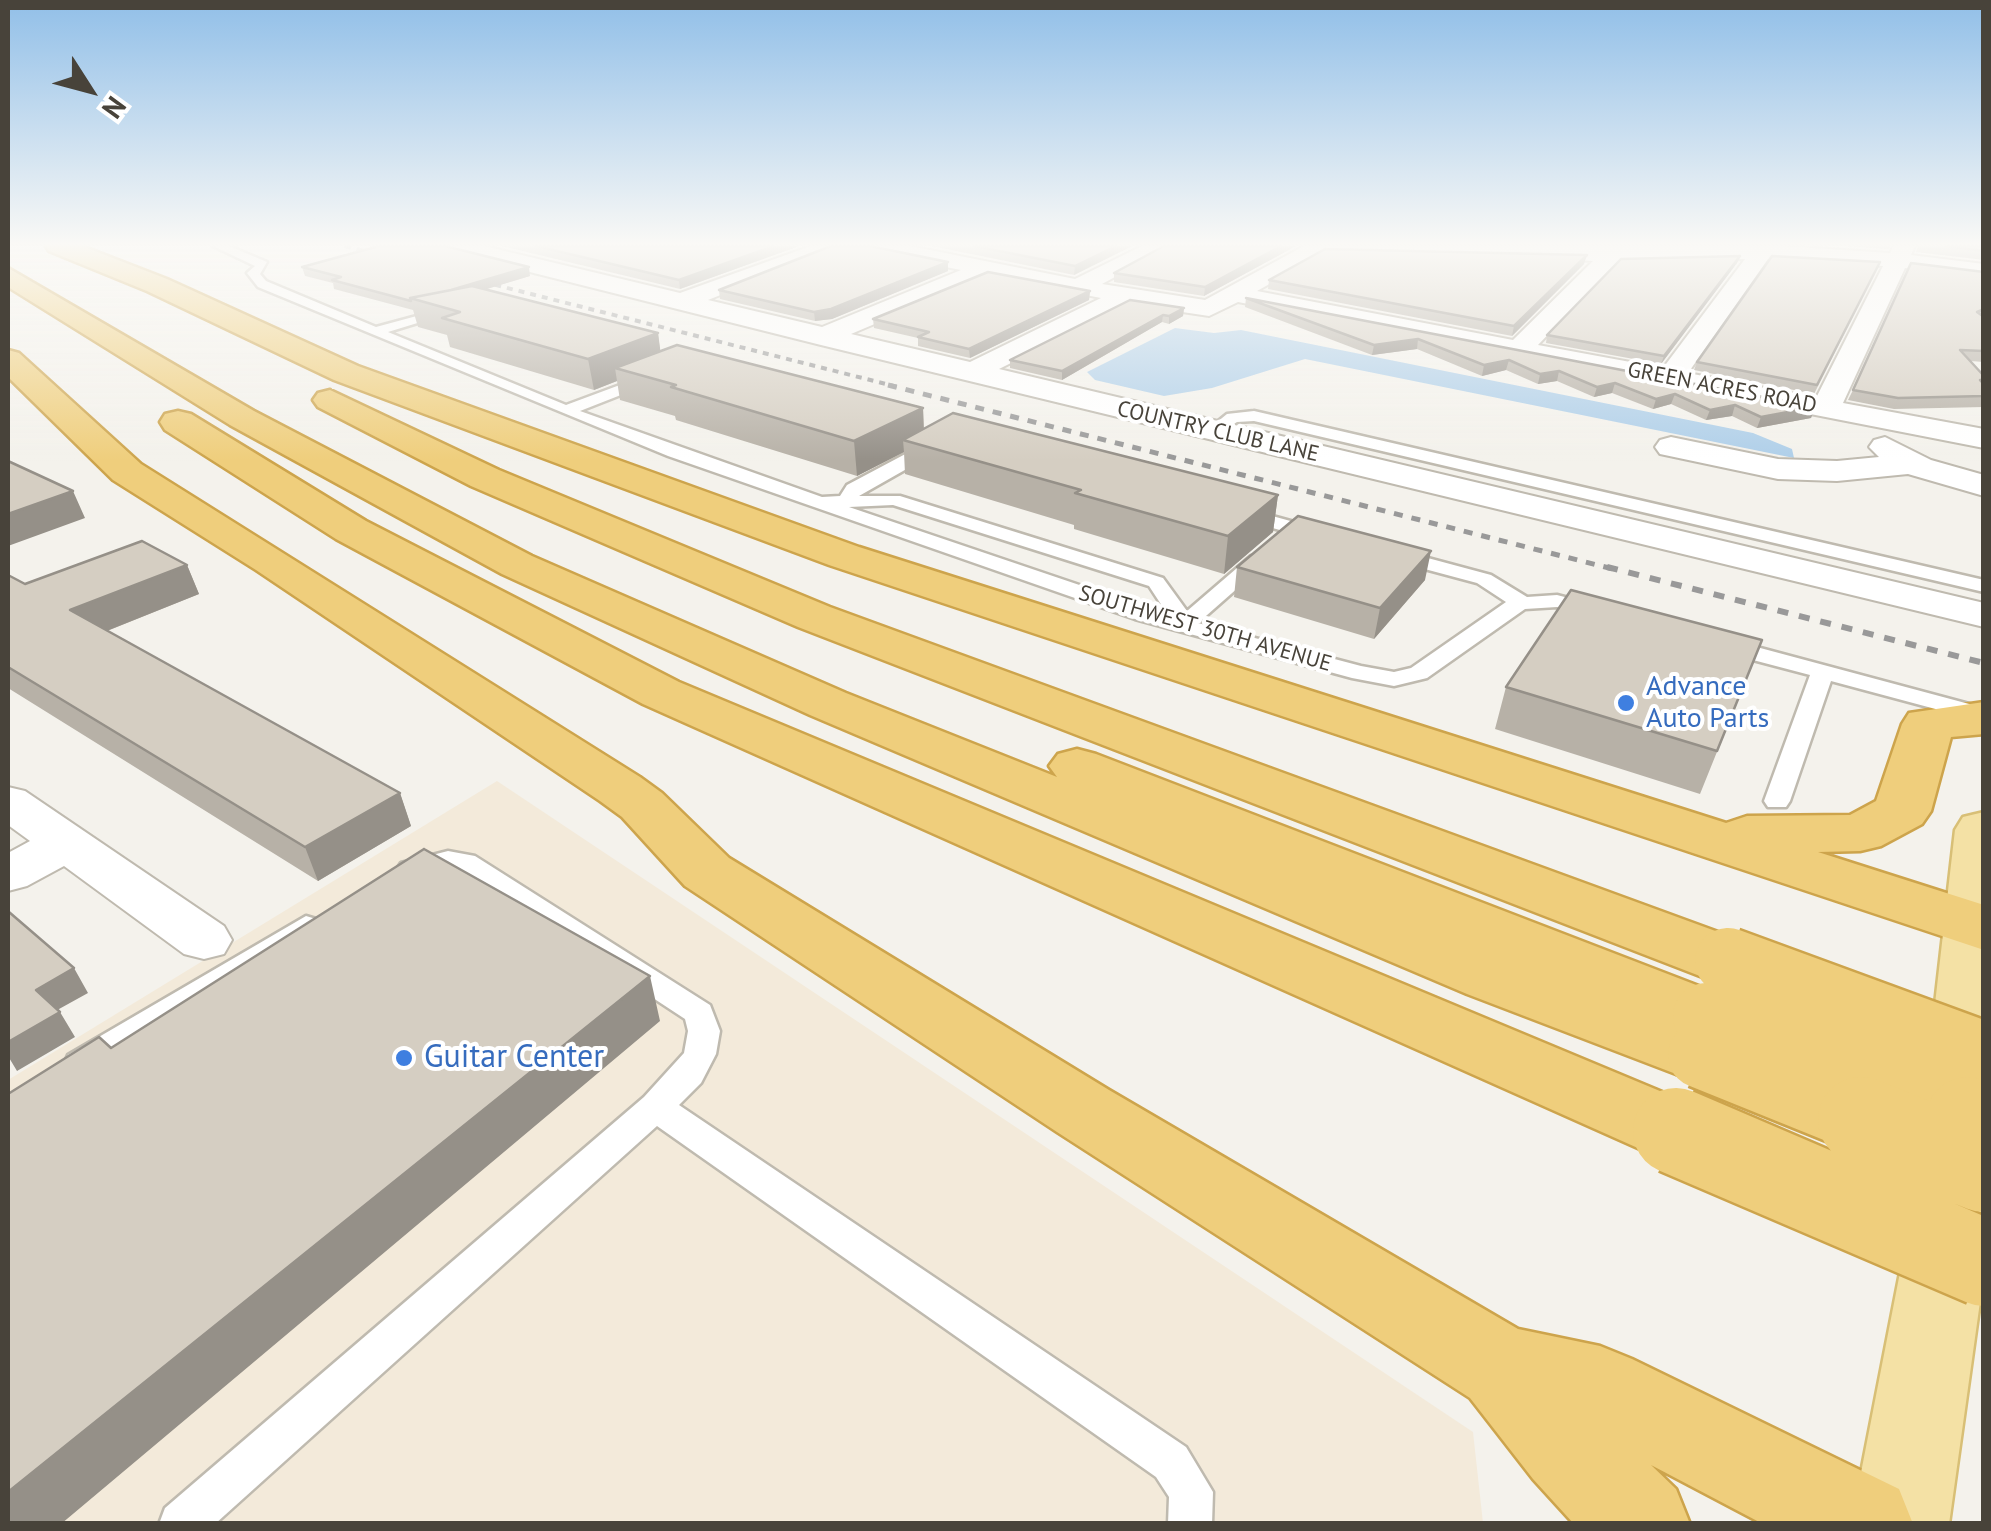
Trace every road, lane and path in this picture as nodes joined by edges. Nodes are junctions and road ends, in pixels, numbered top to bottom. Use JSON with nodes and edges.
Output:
{"nodes":[{"id":1,"x":18,"y":317,"type":"edge"},
{"id":2,"x":76,"y":317,"type":"edge"},
{"id":3,"x":120,"y":317,"type":"edge"},
{"id":4,"x":183,"y":317,"type":"edge"},
{"id":5,"x":227,"y":317,"type":"edge"},
{"id":6,"x":339,"y":317,"type":"edge"},
{"id":7,"x":422,"y":317,"type":"edge"},
{"id":8,"x":741,"y":317,"type":"edge"},
{"id":9,"x":863,"y":317,"type":"edge"},
{"id":10,"x":1083,"y":317,"type":"edge"},
{"id":11,"x":1355,"y":317,"type":"edge"},
{"id":12,"x":1550,"y":317,"type":"edge"},
{"id":13,"x":1714,"y":317,"type":"edge"},
{"id":14,"x":1870,"y":317,"type":"edge"},
{"id":15,"x":1363,"y":319,"type":"joint"},
{"id":16,"x":373,"y":332,"type":"junction"},
{"id":17,"x":821,"y":337,"type":"junction"},
{"id":18,"x":1519,"y":349,"type":"junction"},
{"id":19,"x":8,"y":360,"type":"edge"},
{"id":20,"x":970,"y":373,"type":"junction"},
{"id":21,"x":664,"y":374,"type":"edge"},
{"id":22,"x":1670,"y":378,"type":"junction"},
{"id":23,"x":1826,"y":408,"type":"junction"},
{"id":24,"x":566,"y":411,"type":"junction"},
{"id":25,"x":1864,"y":416,"type":"junction"},
{"id":26,"x":917,"y":430,"type":"edge"},
{"id":27,"x":1984,"y":439,"type":"edge"},
{"id":28,"x":1671,"y":446,"type":"dead end"},
{"id":29,"x":1913,"y":464,"type":"junction"},
{"id":30,"x":1984,"y":486,"type":"edge"},
{"id":31,"x":848,"y":499,"type":"junction"},
{"id":32,"x":1569,"y":502,"type":"junction"},
{"id":33,"x":815,"y":504,"type":"junction"},
{"id":34,"x":1222,"y":508,"type":"edge"},
{"id":35,"x":1295,"y":528,"type":"junction"},
{"id":36,"x":1333,"y":538,"type":"edge"},
{"id":37,"x":1370,"y":548,"type":"edge"},
{"id":38,"x":1984,"y":586,"type":"edge"},
{"id":39,"x":1523,"y":603,"type":"junction"},
{"id":40,"x":1984,"y":615,"type":"edge"},
{"id":41,"x":1615,"y":616,"type":"edge"},
{"id":42,"x":1183,"y":625,"type":"junction"},
{"id":43,"x":1709,"y":642,"type":"edge"},
{"id":44,"x":1823,"y":672,"type":"junction"},
{"id":45,"x":1984,"y":716,"type":"edge"},
{"id":46,"x":1777,"y":800,"type":"dead end"},
{"id":47,"x":8,"y":802,"type":"edge"},
{"id":48,"x":1984,"y":830,"type":"edge"},
{"id":49,"x":1704,"y":836,"type":"junction"},
{"id":50,"x":67,"y":843,"type":"junction"},
{"id":51,"x":8,"y":874,"type":"edge"},
{"id":52,"x":389,"y":880,"type":"edge"},
{"id":53,"x":337,"y":909,"type":"edge"},
{"id":54,"x":1980,"y":926,"type":"edge"},
{"id":55,"x":204,"y":940,"type":"dead end"},
{"id":56,"x":1712,"y":1011,"type":"junction"},
{"id":57,"x":1984,"y":1056,"type":"edge"},
{"id":58,"x":56,"y":1078,"type":"edge"},
{"id":59,"x":656,"y":1107,"type":"junction"},
{"id":60,"x":1984,"y":1126,"type":"edge"},
{"id":61,"x":1984,"y":1170,"type":"edge"},
{"id":62,"x":1984,"y":1263,"type":"edge"},
{"id":63,"x":1502,"y":1368,"type":"junction"},
{"id":64,"x":181,"y":1524,"type":"edge"},
{"id":65,"x":1190,"y":1524,"type":"edge"},
{"id":66,"x":1641,"y":1524,"type":"edge"},
{"id":67,"x":1864,"y":1524,"type":"edge"},
{"id":68,"x":1900,"y":1524,"type":"edge"}],
"edges":[{"from":1,"to":62,"type":"highway","bridge":true},
{"from":2,"to":56,"type":"highway"},
{"from":3,"to":56,"type":"highway"},
{"from":4,"to":56,"type":"highway"},
{"from":5,"to":49,"type":"highway"},
{"from":6,"to":16,"type":"lane","name":"SOUTHWEST 30TH AVENUE"},
{"from":7,"to":16,"type":"lane"},
{"from":8,"to":17,"type":"street","name":"COUNTRY CLUB LANE"},
{"from":9,"to":17,"type":"street"},
{"from":10,"to":20,"type":"street"},
{"from":11,"to":15,"type":"street","name":"GREEN ACRES ROAD"},
{"from":12,"to":18,"type":"street"},
{"from":13,"to":22,"type":"street"},
{"from":14,"to":23,"type":"street"},
{"from":15,"to":18,"type":"street","name":"GREEN ACRES ROAD"},
{"from":16,"to":24,"type":"lane","name":"SOUTHWEST 30TH AVENUE"},
{"from":17,"to":20,"type":"street","name":"COUNTRY CLUB LANE"},
{"from":18,"to":22,"type":"street","name":"GREEN ACRES ROAD"},
{"from":19,"to":63,"type":"highway"},
{"from":20,"to":32,"type":"street","name":"COUNTRY CLUB LANE"},
{"from":21,"to":24,"type":"lane"},
{"from":22,"to":23,"type":"street","name":"GREEN ACRES ROAD"},
{"from":23,"to":25,"type":"street","name":"GREEN ACRES ROAD"},
{"from":24,"to":33,"type":"lane","name":"SOUTHWEST 30TH AVENUE"},
{"from":25,"to":27,"type":"street","name":"GREEN ACRES ROAD"},
{"from":25,"to":29,"type":"street"},
{"from":26,"to":31,"type":"lane"},
{"from":28,"to":29,"type":"street"},
{"from":29,"to":30,"type":"street"},
{"from":31,"to":33,"type":"lane"},
{"from":31,"to":42,"type":"lane"},
{"from":32,"to":38,"type":"lane"},
{"from":32,"to":40,"type":"street","name":"COUNTRY CLUB LANE"},
{"from":33,"to":42,"type":"lane","name":"SOUTHWEST 30TH AVENUE"},
{"from":34,"to":35,"type":"lane"},
{"from":35,"to":36,"type":"lane"},
{"from":35,"to":42,"type":"lane"},
{"from":37,"to":39,"type":"lane"},
{"from":39,"to":41,"type":"lane"},
{"from":39,"to":42,"type":"lane","name":"SOUTHWEST 30TH AVENUE"},
{"from":43,"to":44,"type":"lane"},
{"from":44,"to":45,"type":"lane"},
{"from":44,"to":46,"type":"lane"},
{"from":45,"to":49,"type":"highway"},
{"from":47,"to":50,"type":"street"},
{"from":48,"to":54,"type":"main road"},
{"from":49,"to":54,"type":"highway"},
{"from":50,"to":51,"type":"street"},
{"from":50,"to":55,"type":"street"},
{"from":52,"to":59,"type":"lane"},
{"from":53,"to":58,"type":"lane"},
{"from":54,"to":68,"type":"main road"},
{"from":56,"to":57,"type":"highway","bridge":true},
{"from":56,"to":60,"type":"highway","bridge":true},
{"from":56,"to":61,"type":"highway","bridge":true},
{"from":59,"to":64,"type":"lane"},
{"from":59,"to":65,"type":"lane"},
{"from":63,"to":66,"type":"highway"},
{"from":63,"to":67,"type":"highway"}]}
